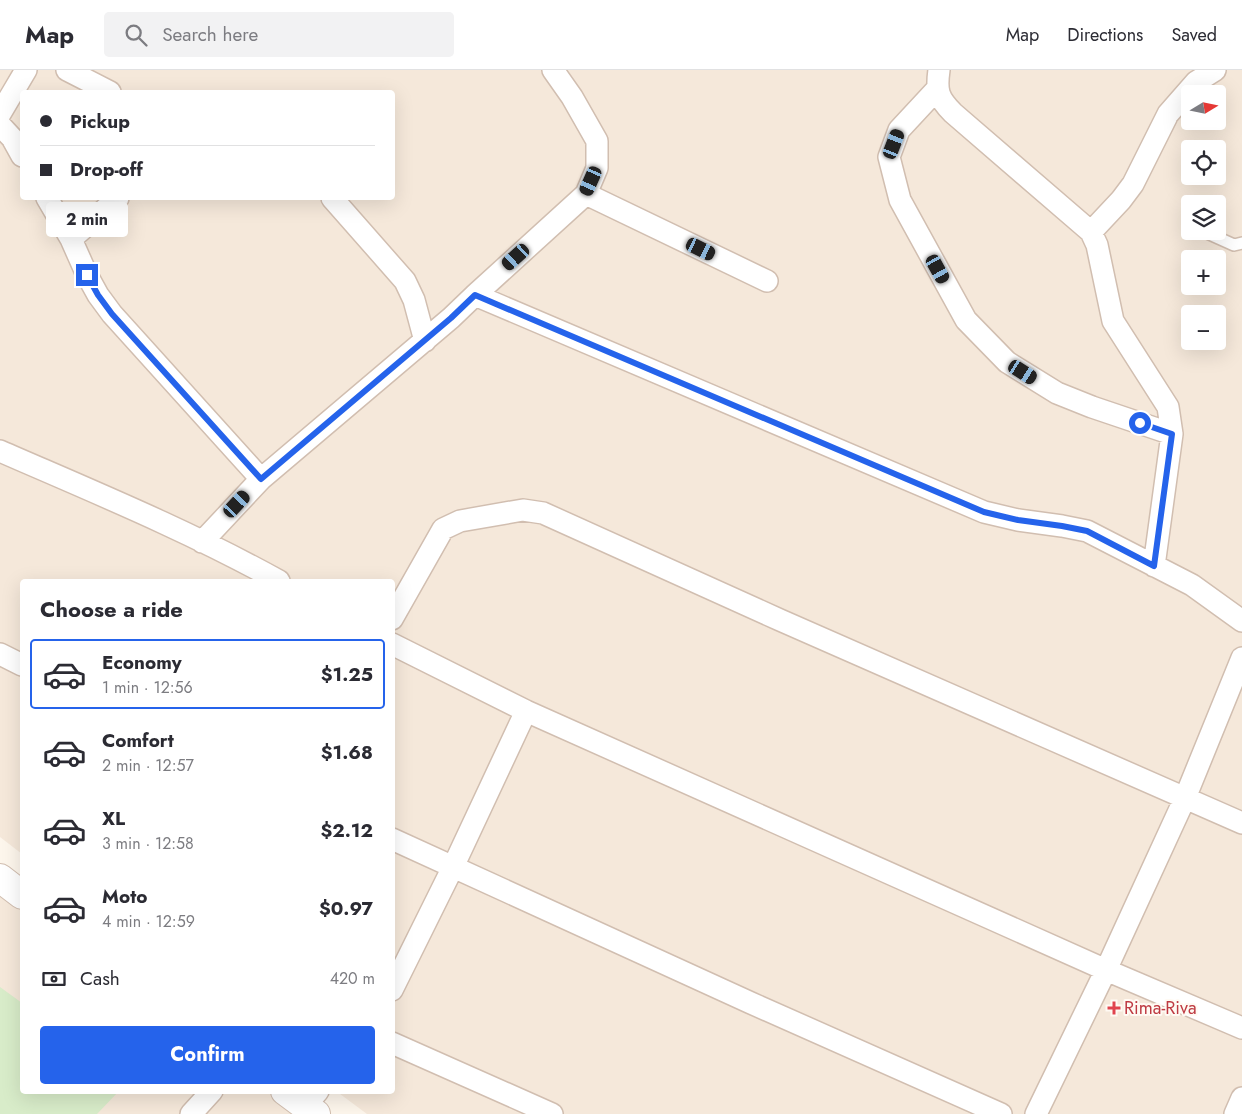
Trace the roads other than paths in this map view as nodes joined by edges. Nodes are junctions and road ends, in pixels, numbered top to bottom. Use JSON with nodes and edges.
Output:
{"nodes":[{"id":1,"x":26,"y":70,"type":"edge"},
{"id":2,"x":67,"y":70,"type":"edge"},
{"id":3,"x":553,"y":70,"type":"edge"},
{"id":4,"x":1215,"y":70,"type":"edge"},
{"id":5,"x":938,"y":79,"type":"edge"},
{"id":6,"x":106,"y":90,"type":"edge"},
{"id":7,"x":0,"y":114,"type":"edge"},
{"id":8,"x":0,"y":125,"type":"edge"},
{"id":9,"x":20,"y":152,"type":"edge"},
{"id":10,"x":586,"y":194,"type":"junction"},
{"id":11,"x":48,"y":200,"type":"edge"},
{"id":12,"x":116,"y":200,"type":"edge"},
{"id":13,"x":334,"y":200,"type":"edge"},
{"id":14,"x":1090,"y":232,"type":"junction"},
{"id":15,"x":72,"y":238,"type":"junction"},
{"id":16,"x":1223,"y":240,"type":"edge"},
{"id":17,"x":1242,"y":243,"type":"edge"},
{"id":18,"x":767,"y":281,"type":"dead end"},
{"id":19,"x":475,"y":295,"type":"junction"},
{"id":20,"x":425,"y":341,"type":"junction"},
{"id":21,"x":1172,"y":434,"type":"junction"},
{"id":22,"x":0,"y":451,"type":"edge"},
{"id":23,"x":261,"y":479,"type":"junction"},
{"id":24,"x":202,"y":542,"type":"junction"},
{"id":25,"x":1154,"y":566,"type":"junction"},
{"id":26,"x":275,"y":579,"type":"edge"},
{"id":27,"x":395,"y":614,"type":"edge"},
{"id":28,"x":1242,"y":621,"type":"edge"},
{"id":29,"x":395,"y":646,"type":"edge"},
{"id":30,"x":0,"y":654,"type":"edge"},
{"id":31,"x":1242,"y":658,"type":"edge"},
{"id":32,"x":20,"y":664,"type":"edge"},
{"id":33,"x":526,"y":711,"type":"junction"},
{"id":34,"x":1185,"y":798,"type":"junction"},
{"id":35,"x":1242,"y":823,"type":"edge"},
{"id":36,"x":395,"y":840,"type":"edge"},
{"id":37,"x":453,"y":867,"type":"junction"},
{"id":38,"x":0,"y":878,"type":"edge"},
{"id":39,"x":20,"y":893,"type":"edge"},
{"id":40,"x":1106,"y":970,"type":"junction"},
{"id":41,"x":395,"y":984,"type":"edge"},
{"id":42,"x":1242,"y":1028,"type":"edge"},
{"id":43,"x":395,"y":1043,"type":"edge"},
{"id":44,"x":209,"y":1094,"type":"edge"},
{"id":45,"x":1242,"y":1098,"type":"edge"},
{"id":46,"x":192,"y":1114,"type":"edge"},
{"id":47,"x":552,"y":1114,"type":"edge"},
{"id":48,"x":1001,"y":1114,"type":"edge"},
{"id":49,"x":1036,"y":1114,"type":"edge"},
{"id":50,"x":1235,"y":1114,"type":"edge"}],
"edges":[{"from":1,"to":7,"type":"street"},
{"from":2,"to":6,"type":"street"},
{"from":3,"to":10,"type":"street"},
{"from":4,"to":14,"type":"street"},
{"from":5,"to":14,"type":"street"},
{"from":5,"to":21,"type":"street"},
{"from":8,"to":9,"type":"street"},
{"from":10,"to":18,"type":"street"},
{"from":10,"to":19,"type":"street"},
{"from":11,"to":15,"type":"street"},
{"from":12,"to":15,"type":"street"},
{"from":13,"to":20,"type":"street"},
{"from":14,"to":21,"type":"street"},
{"from":15,"to":23,"type":"street"},
{"from":16,"to":17,"type":"lane"},
{"from":19,"to":20,"type":"street"},
{"from":19,"to":25,"type":"street"},
{"from":20,"to":23,"type":"street"},
{"from":21,"to":25,"type":"street"},
{"from":22,"to":24,"type":"street"},
{"from":23,"to":24,"type":"street"},
{"from":24,"to":26,"type":"street"},
{"from":25,"to":28,"type":"street"},
{"from":27,"to":34,"type":"street"},
{"from":29,"to":33,"type":"street"},
{"from":30,"to":32,"type":"street"},
{"from":31,"to":34,"type":"street"},
{"from":33,"to":37,"type":"street"},
{"from":33,"to":40,"type":"street"},
{"from":34,"to":35,"type":"street"},
{"from":34,"to":40,"type":"street"},
{"from":36,"to":37,"type":"street"},
{"from":37,"to":41,"type":"street"},
{"from":37,"to":48,"type":"street"},
{"from":38,"to":39,"type":"street"},
{"from":40,"to":42,"type":"street"},
{"from":40,"to":49,"type":"street"},
{"from":43,"to":47,"type":"street"},
{"from":44,"to":46,"type":"street"},
{"from":45,"to":50,"type":"street"}]}
